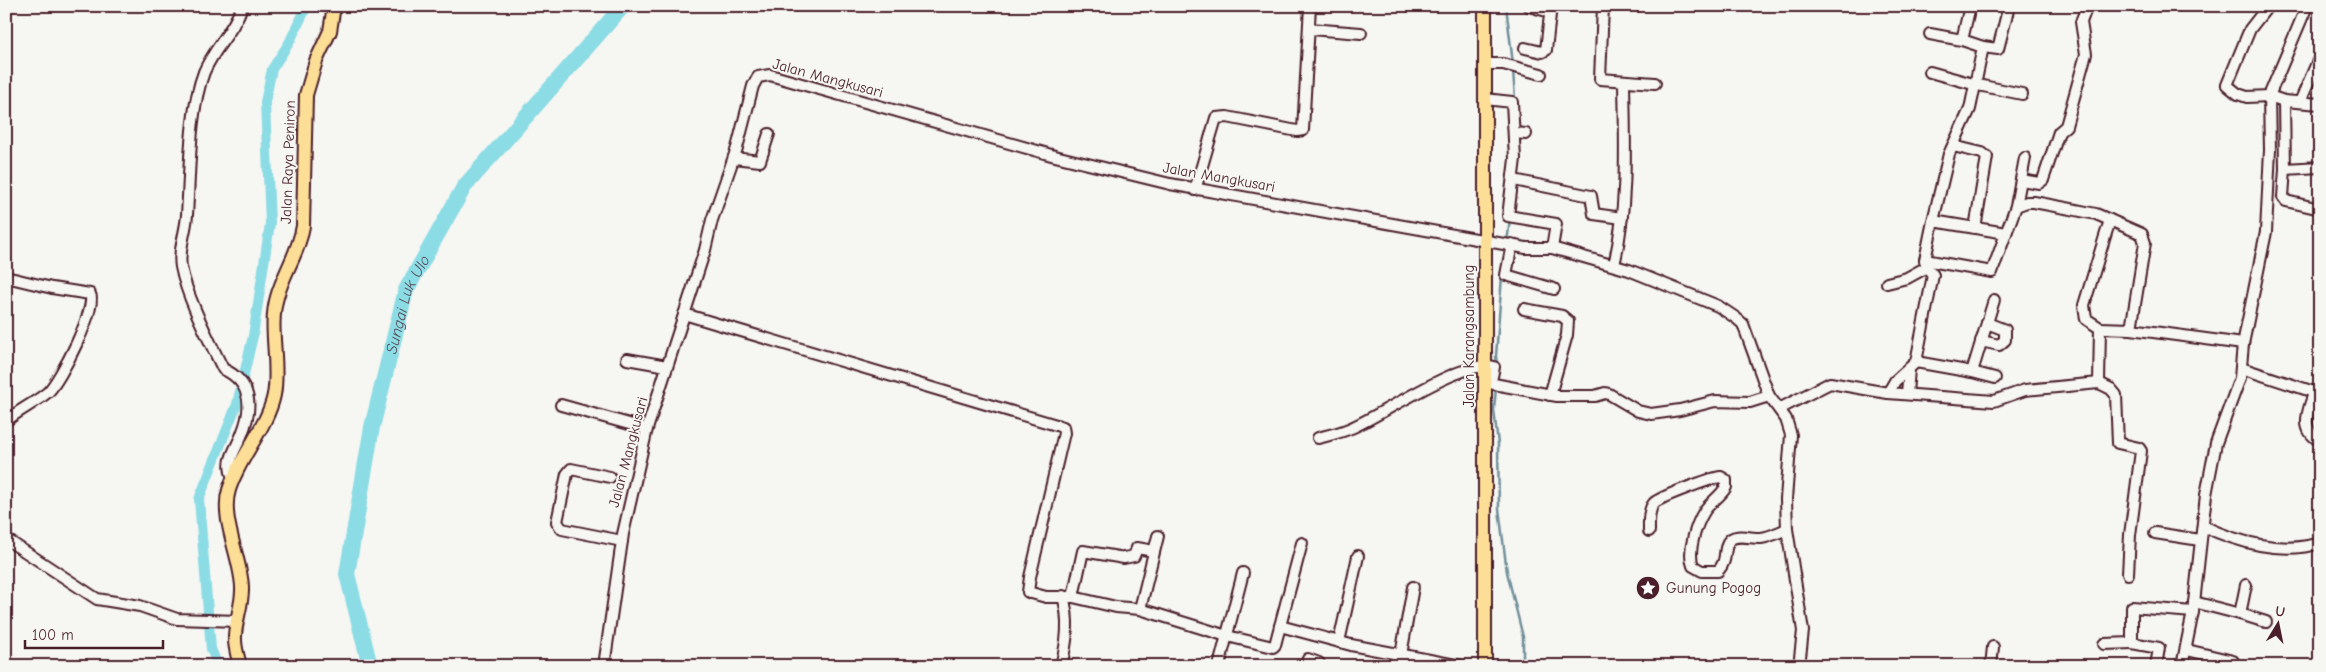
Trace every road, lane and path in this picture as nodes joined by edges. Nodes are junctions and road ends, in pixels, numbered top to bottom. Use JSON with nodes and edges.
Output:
{"nodes":[{"id":1,"x":7,"y":6,"type":"edge"},
{"id":2,"x":242,"y":6,"type":"edge"},
{"id":3,"x":334,"y":6,"type":"edge"},
{"id":4,"x":1310,"y":6,"type":"edge"},
{"id":5,"x":1485,"y":6,"type":"edge"},
{"id":6,"x":1529,"y":6,"type":"edge"},
{"id":7,"x":1603,"y":6,"type":"edge"},
{"id":8,"x":1970,"y":6,"type":"edge"},
{"id":9,"x":2009,"y":6,"type":"edge"},
{"id":10,"x":2087,"y":6,"type":"edge"},
{"id":11,"x":2268,"y":6,"type":"edge"},
{"id":12,"x":2307,"y":6,"type":"edge"},
{"id":13,"x":1551,"y":9,"type":"edge"},
{"id":14,"x":6,"y":10,"type":"edge"},
{"id":15,"x":1310,"y":29,"type":"junction"},
{"id":16,"x":1361,"y":33,"type":"dead end"},
{"id":17,"x":1930,"y":34,"type":"dead end"},
{"id":18,"x":1962,"y":40,"type":"junction"},
{"id":19,"x":1983,"y":47,"type":"junction"},
{"id":20,"x":1526,"y":48,"type":"dead end"},
{"id":21,"x":2320,"y":56,"type":"edge"},
{"id":22,"x":1485,"y":64,"type":"junction"},
{"id":23,"x":1930,"y":72,"type":"dead end"},
{"id":24,"x":1541,"y":74,"type":"dead end"},
{"id":25,"x":1624,"y":82,"type":"junction"},
{"id":26,"x":1655,"y":83,"type":"dead end"},
{"id":27,"x":1973,"y":84,"type":"junction"},
{"id":28,"x":2022,"y":94,"type":"dead end"},
{"id":29,"x":2269,"y":96,"type":"junction"},
{"id":30,"x":1485,"y":99,"type":"junction"},
{"id":31,"x":2284,"y":101,"type":"junction"},
{"id":32,"x":2300,"y":102,"type":"junction"},
{"id":33,"x":2320,"y":104,"type":"edge"},
{"id":34,"x":769,"y":134,"type":"dead end"},
{"id":35,"x":1953,"y":146,"type":"junction"},
{"id":36,"x":734,"y":158,"type":"junction"},
{"id":37,"x":2025,"y":158,"type":"dead end"},
{"id":38,"x":2320,"y":167,"type":"edge"},
{"id":39,"x":2286,"y":169,"type":"junction"},
{"id":40,"x":1514,"y":180,"type":"junction"},
{"id":41,"x":2021,"y":180,"type":"junction"},
{"id":42,"x":1195,"y":190,"type":"junction"},
{"id":43,"x":2016,"y":206,"type":"junction"},
{"id":44,"x":2320,"y":209,"type":"edge"},
{"id":45,"x":1622,"y":218,"type":"junction"},
{"id":46,"x":2110,"y":220,"type":"junction"},
{"id":47,"x":1933,"y":221,"type":"junction"},
{"id":48,"x":1975,"y":228,"type":"junction"},
{"id":49,"x":2006,"y":233,"type":"junction"},
{"id":50,"x":1486,"y":241,"type":"junction"},
{"id":51,"x":1508,"y":244,"type":"junction"},
{"id":52,"x":1552,"y":248,"type":"junction"},
{"id":53,"x":1926,"y":264,"type":"junction"},
{"id":54,"x":1614,"y":265,"type":"junction"},
{"id":55,"x":6,"y":277,"type":"edge"},
{"id":56,"x":1887,"y":283,"type":"dead end"},
{"id":57,"x":1554,"y":289,"type":"dead end"},
{"id":58,"x":1994,"y":300,"type":"dead end"},
{"id":59,"x":1524,"y":309,"type":"dead end"},
{"id":60,"x":684,"y":314,"type":"junction"},
{"id":61,"x":1987,"y":323,"type":"junction"},
{"id":62,"x":2100,"y":328,"type":"junction"},
{"id":63,"x":2131,"y":329,"type":"junction"},
{"id":64,"x":1982,"y":341,"type":"junction"},
{"id":65,"x":2243,"y":344,"type":"junction"},
{"id":66,"x":627,"y":359,"type":"dead end"},
{"id":67,"x":667,"y":366,"type":"junction"},
{"id":68,"x":1486,"y":366,"type":"junction"},
{"id":69,"x":1912,"y":366,"type":"junction"},
{"id":70,"x":2241,"y":368,"type":"junction"},
{"id":71,"x":1972,"y":372,"type":"junction"},
{"id":72,"x":1996,"y":378,"type":"dead end"},
{"id":73,"x":2099,"y":383,"type":"junction"},
{"id":74,"x":1888,"y":393,"type":"junction"},
{"id":75,"x":2317,"y":393,"type":"edge"},
{"id":76,"x":1907,"y":394,"type":"junction"},
{"id":77,"x":1550,"y":395,"type":"junction"},
{"id":78,"x":1769,"y":396,"type":"junction"},
{"id":79,"x":561,"y":406,"type":"dead end"},
{"id":80,"x":1779,"y":410,"type":"junction"},
{"id":81,"x":6,"y":421,"type":"edge"},
{"id":82,"x":647,"y":429,"type":"junction"},
{"id":83,"x":1318,"y":438,"type":"dead end"},
{"id":84,"x":2320,"y":441,"type":"edge"},
{"id":85,"x":610,"y":477,"type":"dead end"},
{"id":86,"x":233,"y":478,"type":"junction"},
{"id":87,"x":2203,"y":526,"type":"junction"},
{"id":88,"x":1787,"y":529,"type":"junction"},
{"id":89,"x":1649,"y":531,"type":"dead end"},
{"id":90,"x":2156,"y":533,"type":"dead end"},
{"id":91,"x":1158,"y":536,"type":"dead end"},
{"id":92,"x":6,"y":539,"type":"edge"},
{"id":93,"x":2200,"y":540,"type":"junction"},
{"id":94,"x":622,"y":541,"type":"junction"},
{"id":95,"x":1302,"y":543,"type":"dead end"},
{"id":96,"x":2320,"y":543,"type":"edge"},
{"id":97,"x":1154,"y":551,"type":"junction"},
{"id":98,"x":1358,"y":556,"type":"dead end"},
{"id":99,"x":1243,"y":573,"type":"dead end"},
{"id":100,"x":2128,"y":574,"type":"dead end"},
{"id":101,"x":2246,"y":585,"type":"dead end"},
{"id":102,"x":1413,"y":587,"type":"dead end"},
{"id":103,"x":1068,"y":596,"type":"junction"},
{"id":104,"x":2193,"y":607,"type":"junction"},
{"id":105,"x":1140,"y":609,"type":"junction"},
{"id":106,"x":2240,"y":614,"type":"junction"},
{"id":107,"x":238,"y":621,"type":"junction"},
{"id":108,"x":2266,"y":622,"type":"dead end"},
{"id":109,"x":1280,"y":626,"type":"junction"},
{"id":110,"x":1227,"y":636,"type":"junction"},
{"id":111,"x":1340,"y":642,"type":"junction"},
{"id":112,"x":2132,"y":643,"type":"junction"},
{"id":113,"x":2104,"y":644,"type":"dead end"},
{"id":114,"x":1993,"y":647,"type":"dead end"},
{"id":115,"x":2187,"y":650,"type":"junction"},
{"id":116,"x":1399,"y":655,"type":"junction"},
{"id":117,"x":2233,"y":660,"type":"dead end"},
{"id":118,"x":1319,"y":663,"type":"dead end"},
{"id":119,"x":240,"y":666,"type":"edge"},
{"id":120,"x":604,"y":666,"type":"edge"},
{"id":121,"x":1061,"y":666,"type":"edge"},
{"id":122,"x":1219,"y":666,"type":"edge"},
{"id":123,"x":1305,"y":666,"type":"edge"},
{"id":124,"x":1396,"y":666,"type":"edge"},
{"id":125,"x":1461,"y":666,"type":"edge"},
{"id":126,"x":1484,"y":666,"type":"edge"},
{"id":127,"x":1799,"y":666,"type":"edge"},
{"id":128,"x":1991,"y":666,"type":"edge"},
{"id":129,"x":2156,"y":666,"type":"edge"},
{"id":130,"x":2182,"y":666,"type":"edge"}],
"edges":[{"from":1,"to":14,"type":"street"},
{"from":2,"to":86,"type":"street"},
{"from":3,"to":86,"type":"main road","name":"Jalan Raya Peniron"},
{"from":4,"to":15,"type":"street"},
{"from":5,"to":22,"type":"main road","name":"Jalan Karangsambung"},
{"from":6,"to":13,"type":"street"},
{"from":7,"to":25,"type":"street"},
{"from":8,"to":18,"type":"street"},
{"from":9,"to":19,"type":"street"},
{"from":10,"to":41,"type":"street"},
{"from":11,"to":29,"type":"street"},
{"from":12,"to":29,"type":"street"},
{"from":13,"to":20,"type":"street"},
{"from":15,"to":16,"type":"street"},
{"from":15,"to":42,"type":"street"},
{"from":17,"to":18,"type":"street"},
{"from":18,"to":19,"type":"street"},
{"from":19,"to":27,"type":"street"},
{"from":21,"to":32,"type":"street"},
{"from":22,"to":24,"type":"street"},
{"from":22,"to":30,"type":"main road","name":"Jalan Karangsambung"},
{"from":23,"to":27,"type":"street"},
{"from":25,"to":26,"type":"street"},
{"from":25,"to":45,"type":"street"},
{"from":27,"to":28,"type":"street"},
{"from":27,"to":35,"type":"street"},
{"from":29,"to":31,"type":"street"},
{"from":29,"to":65,"type":"street"},
{"from":30,"to":40,"type":"street"},
{"from":30,"to":50,"type":"main road","name":"Jalan Karangsambung"},
{"from":31,"to":32,"type":"street"},
{"from":31,"to":39,"type":"street"},
{"from":32,"to":33,"type":"street"},
{"from":34,"to":36,"type":"street"},
{"from":35,"to":47,"type":"street"},
{"from":35,"to":48,"type":"street"},
{"from":36,"to":42,"type":"street","name":"Jalan Mangkusari"},
{"from":36,"to":60,"type":"street","name":"Jalan Mangkusari"},
{"from":37,"to":41,"type":"street"},
{"from":38,"to":39,"type":"street"},
{"from":39,"to":44,"type":"street"},
{"from":40,"to":45,"type":"street"},
{"from":40,"to":52,"type":"street"},
{"from":41,"to":43,"type":"street"},
{"from":42,"to":50,"type":"street","name":"Jalan Mangkusari"},
{"from":43,"to":46,"type":"street"},
{"from":43,"to":49,"type":"street"},
{"from":45,"to":54,"type":"street"},
{"from":46,"to":62,"type":"street"},
{"from":46,"to":63,"type":"street"},
{"from":47,"to":48,"type":"street"},
{"from":47,"to":53,"type":"street"},
{"from":48,"to":49,"type":"street"},
{"from":49,"to":53,"type":"street"},
{"from":50,"to":51,"type":"street","name":"Jalan Mangkusari"},
{"from":50,"to":68,"type":"main road","name":"Jalan Karangsambung"},
{"from":51,"to":52,"type":"street","name":"Jalan Mangkusari"},
{"from":51,"to":57,"type":"street"},
{"from":52,"to":54,"type":"street","name":"Jalan Mangkusari"},
{"from":53,"to":56,"type":"street"},
{"from":53,"to":69,"type":"street"},
{"from":54,"to":78,"type":"street","name":"Jalan Mangkusari"},
{"from":55,"to":81,"type":"street"},
{"from":58,"to":61,"type":"street"},
{"from":59,"to":77,"type":"street"},
{"from":60,"to":67,"type":"street","name":"Jalan Mangkusari"},
{"from":60,"to":103,"type":"street"},
{"from":61,"to":64,"type":"street"},
{"from":61,"to":64,"type":"street"},
{"from":62,"to":63,"type":"street"},
{"from":62,"to":73,"type":"street"},
{"from":63,"to":65,"type":"street"},
{"from":64,"to":71,"type":"street"},
{"from":65,"to":70,"type":"street"},
{"from":66,"to":67,"type":"street"},
{"from":67,"to":82,"type":"street","name":"Jalan Mangkusari"},
{"from":68,"to":77,"type":"street"},
{"from":68,"to":83,"type":"street"},
{"from":68,"to":126,"type":"main road","name":"Jalan Karangsambung"},
{"from":69,"to":71,"type":"street"},
{"from":69,"to":74,"type":"street"},
{"from":69,"to":76,"type":"street"},
{"from":70,"to":75,"type":"street"},
{"from":70,"to":87,"type":"street"},
{"from":71,"to":72,"type":"street"},
{"from":73,"to":76,"type":"street"},
{"from":73,"to":100,"type":"street"},
{"from":74,"to":76,"type":"street"},
{"from":74,"to":80,"type":"street"},
{"from":75,"to":84,"type":"street"},
{"from":77,"to":78,"type":"street"},
{"from":78,"to":80,"type":"street","name":"Jalan Mangkusari"},
{"from":79,"to":82,"type":"street"},
{"from":80,"to":88,"type":"street","name":"Jalan Mangkusari"},
{"from":82,"to":94,"type":"street","name":"Jalan Mangkusari"},
{"from":85,"to":94,"type":"street"},
{"from":86,"to":107,"type":"main road","name":"Jalan Raya Peniron"},
{"from":87,"to":93,"type":"street"},
{"from":87,"to":96,"type":"street"},
{"from":88,"to":89,"type":"street"},
{"from":88,"to":127,"type":"street","name":"Jalan Mangkusari"},
{"from":90,"to":93,"type":"street"},
{"from":91,"to":97,"type":"street"},
{"from":92,"to":107,"type":"street"},
{"from":93,"to":104,"type":"street"},
{"from":94,"to":120,"type":"street","name":"Jalan Mangkusari"},
{"from":95,"to":109,"type":"street"},
{"from":97,"to":103,"type":"street"},
{"from":97,"to":105,"type":"street"},
{"from":98,"to":111,"type":"street"},
{"from":99,"to":110,"type":"street"},
{"from":101,"to":106,"type":"street"},
{"from":102,"to":116,"type":"street"},
{"from":103,"to":105,"type":"street"},
{"from":103,"to":121,"type":"street"},
{"from":104,"to":106,"type":"street"},
{"from":104,"to":112,"type":"street"},
{"from":104,"to":115,"type":"street"},
{"from":105,"to":110,"type":"street"},
{"from":106,"to":108,"type":"street"},
{"from":107,"to":119,"type":"main road","name":"Jalan Raya Peniron"},
{"from":109,"to":110,"type":"street"},
{"from":109,"to":111,"type":"street"},
{"from":110,"to":122,"type":"street"},
{"from":111,"to":116,"type":"street"},
{"from":112,"to":113,"type":"street"},
{"from":112,"to":129,"type":"street"},
{"from":114,"to":128,"type":"street"},
{"from":115,"to":117,"type":"street"},
{"from":115,"to":130,"type":"street"},
{"from":116,"to":124,"type":"street"},
{"from":116,"to":125,"type":"street"},
{"from":118,"to":123,"type":"street"}]}
